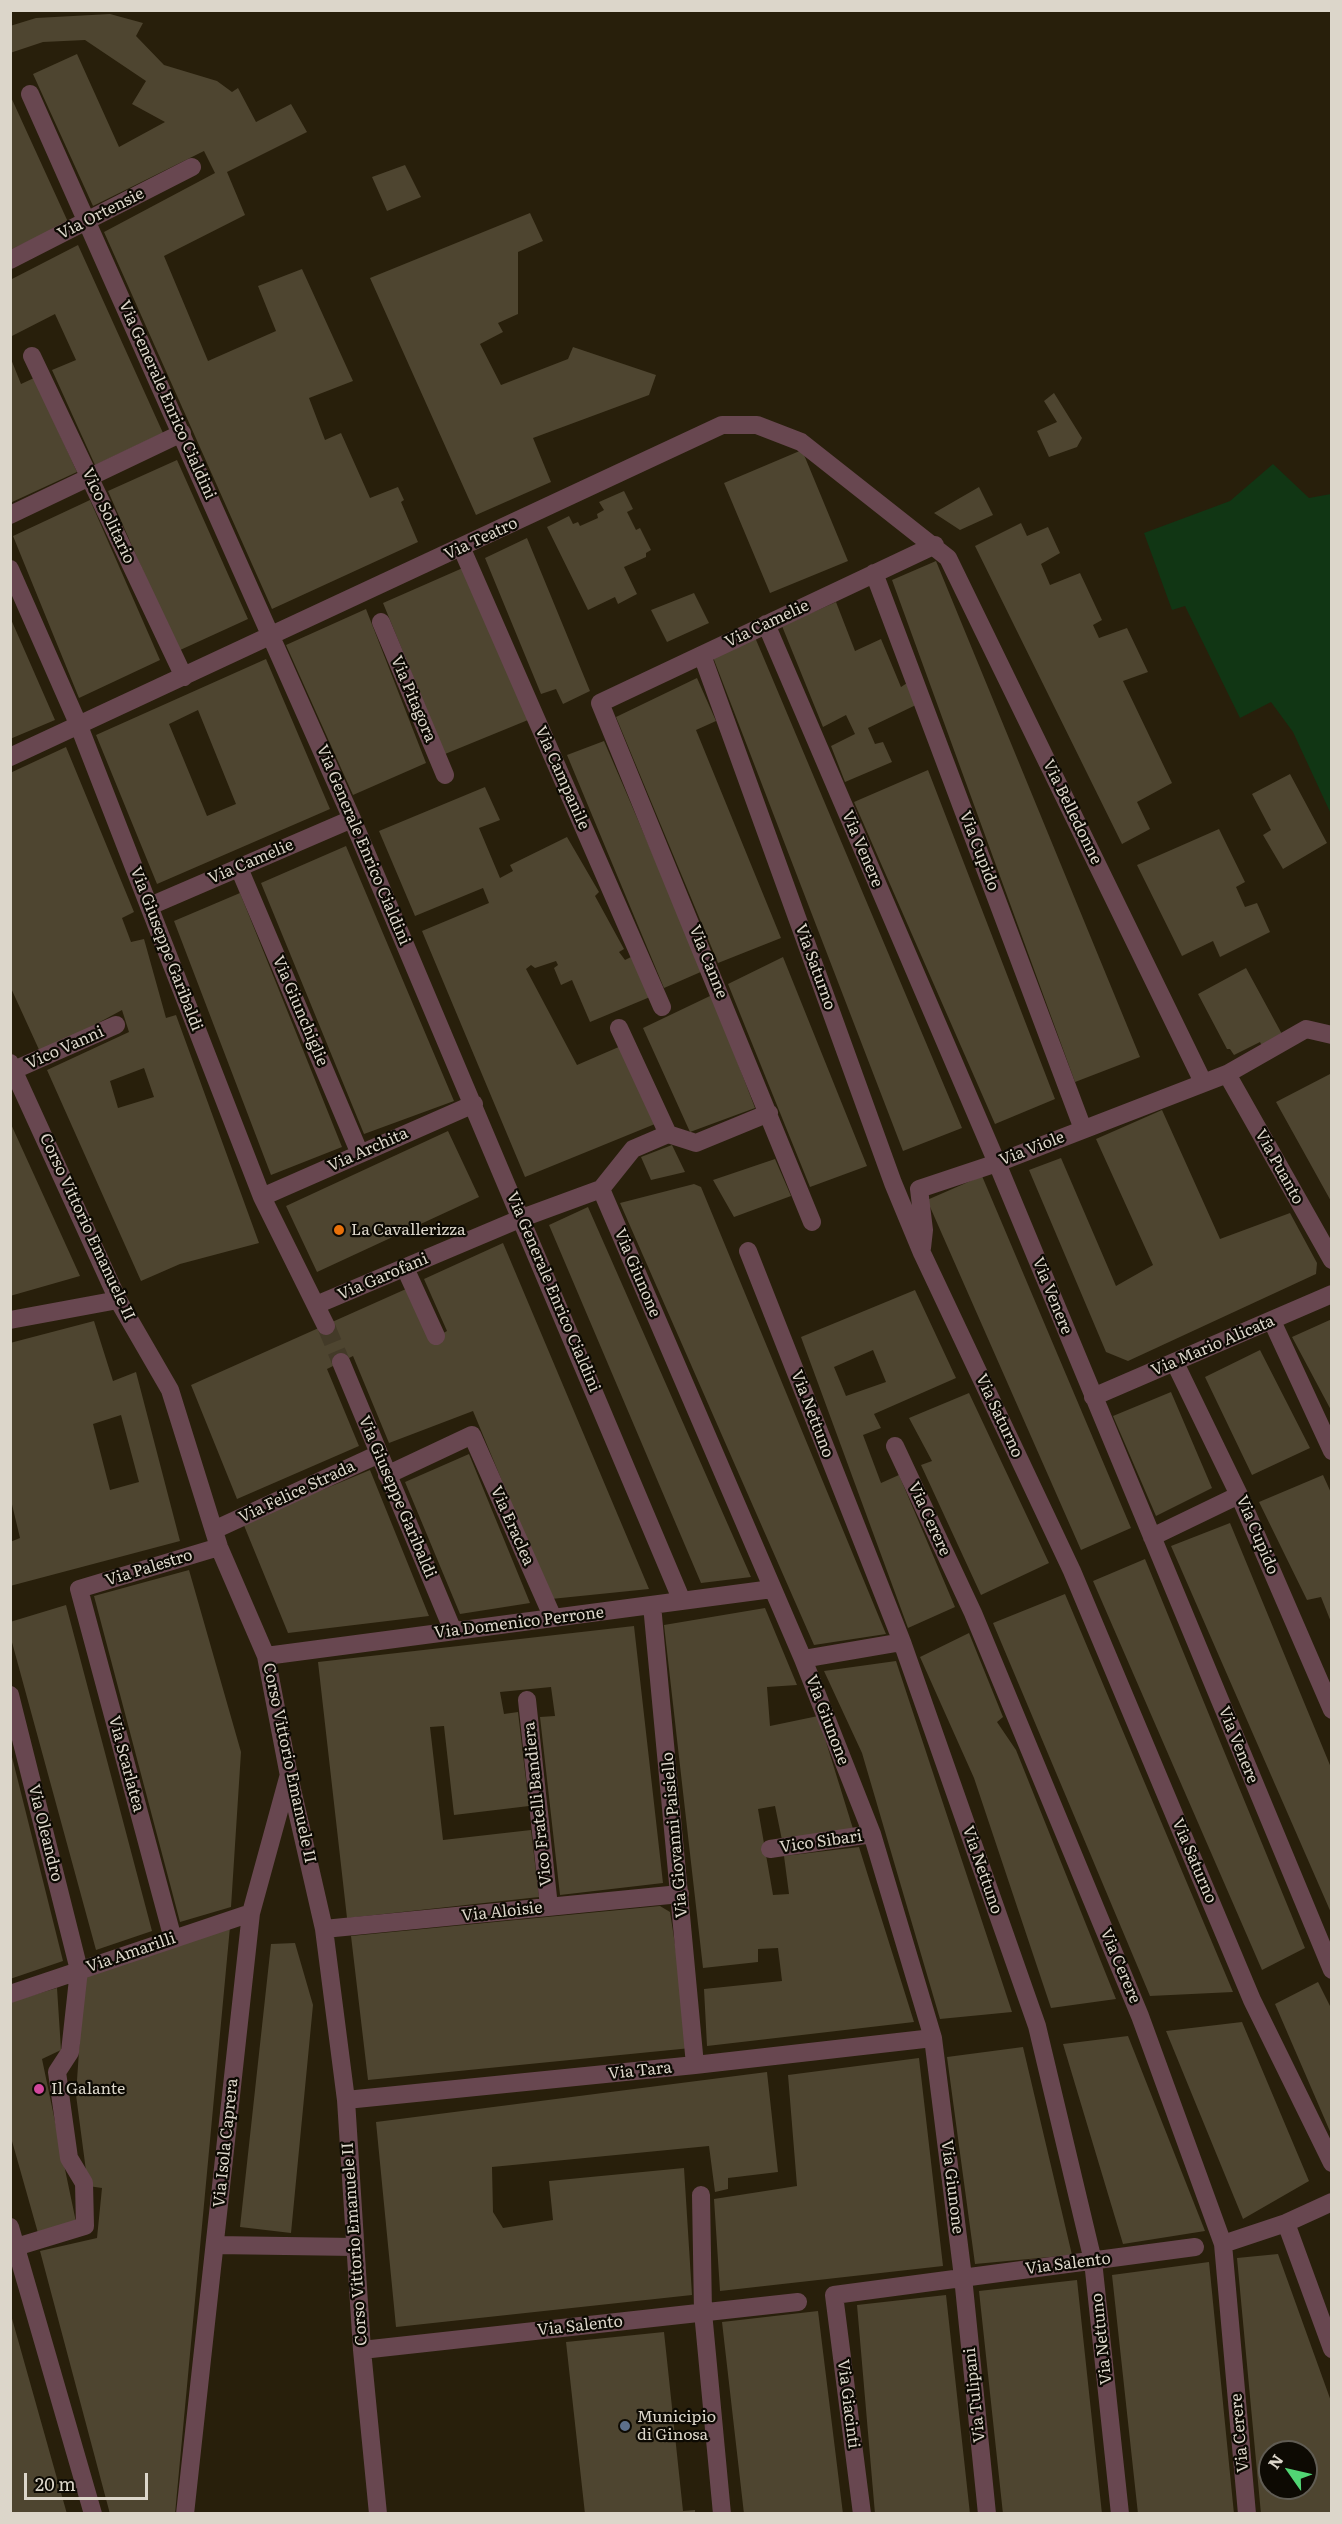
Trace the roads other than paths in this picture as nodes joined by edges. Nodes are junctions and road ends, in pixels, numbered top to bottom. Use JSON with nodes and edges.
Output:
{"nodes":[{"id":1,"x":30,"y":94,"type":"dead end"},
{"id":2,"x":192,"y":167,"type":"dead end"},
{"id":3,"x":87,"y":221,"type":"junction"},
{"id":4,"x":10,"y":260,"type":"edge"},
{"id":5,"x":32,"y":356,"type":"dead end"},
{"id":6,"x":182,"y":433,"type":"junction"},
{"id":7,"x":89,"y":477,"type":"junction"},
{"id":8,"x":10,"y":515,"type":"edge"},
{"id":9,"x":934,"y":545,"type":"junction"},
{"id":10,"x":462,"y":549,"type":"junction"},
{"id":11,"x":10,"y":569,"type":"edge"},
{"id":12,"x":874,"y":573,"type":"junction"},
{"id":13,"x":381,"y":622,"type":"dead end"},
{"id":14,"x":766,"y":624,"type":"junction"},
{"id":15,"x":272,"y":636,"type":"junction"},
{"id":16,"x":702,"y":655,"type":"junction"},
{"id":17,"x":183,"y":677,"type":"junction"},
{"id":18,"x":600,"y":703,"type":"joint"},
{"id":19,"x":79,"y":726,"type":"junction"},
{"id":20,"x":10,"y":757,"type":"edge"},
{"id":21,"x":445,"y":775,"type":"dead end"},
{"id":22,"x":352,"y":819,"type":"junction"},
{"id":23,"x":239,"y":867,"type":"junction"},
{"id":24,"x":150,"y":906,"type":"junction"},
{"id":25,"x":662,"y":1007,"type":"dead end"},
{"id":26,"x":116,"y":1025,"type":"dead end"},
{"id":27,"x":619,"y":1028,"type":"dead end"},
{"id":28,"x":1332,"y":1035,"type":"edge"},
{"id":29,"x":12,"y":1067,"type":"edge"},
{"id":30,"x":1227,"y":1074,"type":"junction"},
{"id":31,"x":1203,"y":1082,"type":"junction"},
{"id":32,"x":16,"y":1090,"type":"edge"},
{"id":33,"x":474,"y":1104,"type":"junction"},
{"id":34,"x":769,"y":1113,"type":"junction"},
{"id":35,"x":1083,"y":1130,"type":"junction"},
{"id":36,"x":668,"y":1134,"type":"junction"},
{"id":37,"x":360,"y":1154,"type":"junction"},
{"id":38,"x":998,"y":1163,"type":"junction"},
{"id":39,"x":601,"y":1189,"type":"junction"},
{"id":40,"x":262,"y":1197,"type":"junction"},
{"id":41,"x":522,"y":1218,"type":"junction"},
{"id":42,"x":812,"y":1222,"type":"dead end"},
{"id":43,"x":748,"y":1251,"type":"dead end"},
{"id":44,"x":922,"y":1253,"type":"junction"},
{"id":45,"x":1332,"y":1260,"type":"edge"},
{"id":46,"x":405,"y":1268,"type":"junction"},
{"id":47,"x":1332,"y":1294,"type":"edge"},
{"id":48,"x":118,"y":1300,"type":"junction"},
{"id":49,"x":316,"y":1305,"type":"junction"},
{"id":50,"x":10,"y":1320,"type":"edge"},
{"id":51,"x":1272,"y":1321,"type":"junction"},
{"id":52,"x":326,"y":1326,"type":"tunnel mouth"},
{"id":53,"x":436,"y":1336,"type":"dead end"},
{"id":54,"x":341,"y":1362,"type":"tunnel mouth"},
{"id":55,"x":1175,"y":1363,"type":"junction"},
{"id":56,"x":1093,"y":1397,"type":"junction"},
{"id":57,"x":895,"y":1446,"type":"dead end"},
{"id":58,"x":1332,"y":1451,"type":"edge"},
{"id":59,"x":379,"y":1454,"type":"junction"},
{"id":60,"x":387,"y":1475,"type":"junction"},
{"id":61,"x":1239,"y":1495,"type":"junction"},
{"id":62,"x":1152,"y":1537,"type":"junction"},
{"id":63,"x":217,"y":1539,"type":"junction"},
{"id":64,"x":79,"y":1589,"type":"joint"},
{"id":65,"x":772,"y":1589,"type":"junction"},
{"id":66,"x":682,"y":1601,"type":"junction"},
{"id":67,"x":652,"y":1605,"type":"junction"},
{"id":68,"x":554,"y":1618,"type":"junction"},
{"id":69,"x":453,"y":1631,"type":"junction"},
{"id":70,"x":902,"y":1642,"type":"junction"},
{"id":71,"x":266,"y":1656,"type":"junction"},
{"id":72,"x":803,"y":1659,"type":"junction"},
{"id":73,"x":10,"y":1695,"type":"edge"},
{"id":74,"x":527,"y":1700,"type":"dead end"},
{"id":75,"x":1332,"y":1710,"type":"edge"},
{"id":76,"x":289,"y":1776,"type":"junction"},
{"id":77,"x":872,"y":1834,"type":"junction"},
{"id":78,"x":770,"y":1849,"type":"dead end"},
{"id":79,"x":680,"y":1894,"type":"junction"},
{"id":80,"x":549,"y":1907,"type":"junction"},
{"id":81,"x":251,"y":1913,"type":"junction"},
{"id":82,"x":324,"y":1929,"type":"junction"},
{"id":83,"x":174,"y":1939,"type":"junction"},
{"id":84,"x":80,"y":1970,"type":"junction"},
{"id":85,"x":1332,"y":1970,"type":"edge"},
{"id":86,"x":10,"y":1994,"type":"edge"},
{"id":87,"x":933,"y":2038,"type":"junction"},
{"id":88,"x":695,"y":2065,"type":"junction"},
{"id":89,"x":346,"y":2100,"type":"junction"},
{"id":90,"x":1332,"y":2163,"type":"edge"},
{"id":91,"x":701,"y":2195,"type":"dead end"},
{"id":92,"x":1332,"y":2202,"type":"edge"},
{"id":93,"x":1287,"y":2223,"type":"junction"},
{"id":94,"x":10,"y":2228,"type":"edge"},
{"id":95,"x":1223,"y":2244,"type":"junction"},
{"id":96,"x":215,"y":2245,"type":"junction"},
{"id":97,"x":16,"y":2247,"type":"junction"},
{"id":98,"x":355,"y":2247,"type":"junction"},
{"id":99,"x":1195,"y":2247,"type":"dead end"},
{"id":100,"x":1093,"y":2261,"type":"junction"},
{"id":101,"x":963,"y":2277,"type":"junction"},
{"id":102,"x":834,"y":2295,"type":"joint"},
{"id":103,"x":798,"y":2302,"type":"dead end"},
{"id":104,"x":703,"y":2312,"type":"junction"},
{"id":105,"x":1332,"y":2349,"type":"edge"},
{"id":106,"x":362,"y":2350,"type":"junction"},
{"id":107,"x":93,"y":2514,"type":"edge"},
{"id":108,"x":185,"y":2514,"type":"edge"},
{"id":109,"x":378,"y":2514,"type":"edge"},
{"id":110,"x":722,"y":2514,"type":"edge"},
{"id":111,"x":862,"y":2514,"type":"edge"},
{"id":112,"x":987,"y":2514,"type":"edge"},
{"id":113,"x":1120,"y":2514,"type":"edge"},
{"id":114,"x":1247,"y":2514,"type":"edge"}],
"edges":[{"from":1,"to":3,"type":"street","name":"Via Generale Enrico Cialdini"},
{"from":2,"to":3,"type":"street","name":"Via Ortensie"},
{"from":3,"to":4,"type":"street","name":"Via Ortensie"},
{"from":3,"to":6,"type":"street","name":"Via Generale Enrico Cialdini"},
{"from":5,"to":7,"type":"street","name":"Vico Solitario"},
{"from":6,"to":7,"type":"street"},
{"from":6,"to":15,"type":"street","name":"Via Generale Enrico Cialdini"},
{"from":7,"to":8,"type":"street"},
{"from":7,"to":17,"type":"street","name":"Vico Solitario"},
{"from":9,"to":10,"type":"street","name":"Via Teatro"},
{"from":9,"to":12,"type":"street","name":"Via Camelie"},
{"from":9,"to":31,"type":"street","name":"Via Belledonne"},
{"from":10,"to":15,"type":"street","name":"Via Teatro"},
{"from":10,"to":25,"type":"street","name":"Via Campanile"},
{"from":11,"to":19,"type":"street","name":"Via Giuseppe Garibaldi"},
{"from":12,"to":14,"type":"street","name":"Via Camelie"},
{"from":12,"to":35,"type":"street","name":"Via Cupido"},
{"from":13,"to":21,"type":"street","name":"Via Pitagora"},
{"from":14,"to":16,"type":"street","name":"Via Camelie"},
{"from":14,"to":38,"type":"street","name":"Via Venere"},
{"from":15,"to":17,"type":"street","name":"Via Teatro"},
{"from":15,"to":22,"type":"street","name":"Via Generale Enrico Cialdini"},
{"from":16,"to":18,"type":"street","name":"Via Camelie"},
{"from":16,"to":44,"type":"street","name":"Via Saturno"},
{"from":17,"to":19,"type":"street","name":"Via Teatro"},
{"from":18,"to":34,"type":"street","name":"Via Canne"},
{"from":19,"to":20,"type":"street","name":"Via Teatro"},
{"from":19,"to":24,"type":"street","name":"Via Giuseppe Garibaldi"},
{"from":22,"to":23,"type":"street","name":"Via Camelie"},
{"from":22,"to":33,"type":"street","name":"Via Generale Enrico Cialdini"},
{"from":23,"to":24,"type":"street","name":"Via Camelie"},
{"from":23,"to":37,"type":"street","name":"Via Giunchiglie"},
{"from":24,"to":40,"type":"street","name":"Via Giuseppe Garibaldi"},
{"from":26,"to":29,"type":"street","name":"Vico Vanni"},
{"from":27,"to":36,"type":"street"},
{"from":28,"to":30,"type":"street","name":"Via Viole"},
{"from":29,"to":32,"type":"street","name":"Corso Vittorio Emanuele II"},
{"from":30,"to":31,"type":"street","name":"Via Viole"},
{"from":30,"to":45,"type":"street","name":"Via Puanto"},
{"from":31,"to":35,"type":"street","name":"Via Viole"},
{"from":32,"to":48,"type":"street","name":"Corso Vittorio Emanuele II"},
{"from":33,"to":37,"type":"street","name":"Via Archita"},
{"from":33,"to":41,"type":"street","name":"Via Generale Enrico Cialdini"},
{"from":34,"to":36,"type":"street"},
{"from":34,"to":42,"type":"street","name":"Via Canne"},
{"from":35,"to":38,"type":"street","name":"Via Viole"},
{"from":36,"to":39,"type":"street"},
{"from":37,"to":40,"type":"street","name":"Via Archita"},
{"from":38,"to":44,"type":"street","name":"Via Viole"},
{"from":38,"to":56,"type":"street","name":"Via Venere"},
{"from":39,"to":41,"type":"street","name":"Via Garofani"},
{"from":39,"to":65,"type":"street","name":"Via Giunone"},
{"from":40,"to":49,"type":"street","name":"Via Giuseppe Garibaldi"},
{"from":41,"to":46,"type":"street","name":"Via Garofani"},
{"from":41,"to":66,"type":"street","name":"Via Generale Enrico Cialdini"},
{"from":43,"to":70,"type":"street","name":"Via Nettuno"},
{"from":44,"to":90,"type":"street","name":"Via Saturno"},
{"from":46,"to":49,"type":"street","name":"Via Garofani"},
{"from":46,"to":53,"type":"street"},
{"from":47,"to":51,"type":"street","name":"Via Mario Alicata"},
{"from":48,"to":50,"type":"street"},
{"from":48,"to":63,"type":"street","name":"Corso Vittorio Emanuele II"},
{"from":49,"to":52,"type":"street","name":"Via Giuseppe Garibaldi"},
{"from":51,"to":55,"type":"street","name":"Via Mario Alicata"},
{"from":51,"to":58,"type":"street"},
{"from":54,"to":59,"type":"street","name":"Via Giuseppe Garibaldi"},
{"from":55,"to":56,"type":"street","name":"Via Mario Alicata"},
{"from":55,"to":61,"type":"street","name":"Via Cupido"},
{"from":56,"to":62,"type":"street","name":"Via Venere"},
{"from":57,"to":95,"type":"street","name":"Via Cerere"},
{"from":59,"to":60,"type":"street","name":"Via Giuseppe Garibaldi"},
{"from":59,"to":63,"type":"street","name":"Via Felice Strada"},
{"from":60,"to":68,"type":"street","name":"Via Eraclea"},
{"from":60,"to":69,"type":"street","name":"Via Giuseppe Garibaldi"},
{"from":61,"to":62,"type":"street"},
{"from":61,"to":75,"type":"street","name":"Via Cupido"},
{"from":62,"to":85,"type":"street","name":"Via Venere"},
{"from":63,"to":64,"type":"street","name":"Via Palestro"},
{"from":63,"to":71,"type":"street","name":"Corso Vittorio Emanuele II"},
{"from":64,"to":83,"type":"street","name":"Via Scarlatea"},
{"from":65,"to":66,"type":"street","name":"Via Domenico Perrone"},
{"from":65,"to":72,"type":"street","name":"Via Giunone"},
{"from":66,"to":67,"type":"street","name":"Via Domenico Perrone"},
{"from":67,"to":68,"type":"street","name":"Via Domenico Perrone"},
{"from":67,"to":79,"type":"street","name":"Via Giovanni Paisiello"},
{"from":68,"to":69,"type":"street","name":"Via Domenico Perrone"},
{"from":69,"to":71,"type":"street","name":"Via Domenico Perrone"},
{"from":70,"to":72,"type":"street"},
{"from":70,"to":100,"type":"street","name":"Via Nettuno"},
{"from":71,"to":76,"type":"street","name":"Corso Vittorio Emanuele II"},
{"from":72,"to":77,"type":"street","name":"Via Giunone"},
{"from":73,"to":84,"type":"street","name":"Via Oleandro"},
{"from":74,"to":80,"type":"street","name":"Vico Fratelli Bandiera"},
{"from":76,"to":81,"type":"street","name":"Via Isola Caprera"},
{"from":76,"to":82,"type":"street","name":"Corso Vittorio Emanuele II"},
{"from":77,"to":78,"type":"street","name":"Vico Sibari"},
{"from":77,"to":87,"type":"street","name":"Via Giunone"},
{"from":79,"to":80,"type":"street","name":"Via Aloisie"},
{"from":79,"to":88,"type":"street","name":"Via Giovanni Paisiello"},
{"from":80,"to":82,"type":"street","name":"Via Aloisie"},
{"from":81,"to":83,"type":"street","name":"Via Amarilli"},
{"from":81,"to":96,"type":"street","name":"Via Isola Caprera"},
{"from":82,"to":89,"type":"street","name":"Corso Vittorio Emanuele II"},
{"from":83,"to":84,"type":"street","name":"Via Amarilli"},
{"from":84,"to":86,"type":"street","name":"Via Amarilli"},
{"from":84,"to":97,"type":"street"},
{"from":87,"to":88,"type":"street","name":"Via Tara"},
{"from":87,"to":101,"type":"street","name":"Via Giunone"},
{"from":88,"to":89,"type":"street","name":"Via Tara"},
{"from":89,"to":98,"type":"street","name":"Corso Vittorio Emanuele II"},
{"from":91,"to":104,"type":"street"},
{"from":92,"to":93,"type":"street"},
{"from":93,"to":95,"type":"street"},
{"from":93,"to":105,"type":"street"},
{"from":94,"to":97,"type":"street"},
{"from":95,"to":114,"type":"street","name":"Via Cerere"},
{"from":96,"to":98,"type":"street"},
{"from":96,"to":108,"type":"street","name":"Via Isola Caprera"},
{"from":97,"to":107,"type":"street"},
{"from":98,"to":106,"type":"street","name":"Corso Vittorio Emanuele II"},
{"from":99,"to":100,"type":"street","name":"Via Salento"},
{"from":100,"to":101,"type":"street","name":"Via Salento"},
{"from":100,"to":113,"type":"street","name":"Via Nettuno"},
{"from":101,"to":102,"type":"street","name":"Via Salento"},
{"from":101,"to":112,"type":"street","name":"Via Tulipani"},
{"from":102,"to":111,"type":"street","name":"Via Giacinti"},
{"from":103,"to":104,"type":"street","name":"Via Salento"},
{"from":104,"to":106,"type":"street","name":"Via Salento"},
{"from":104,"to":110,"type":"street"},
{"from":106,"to":109,"type":"street","name":"Corso Vittorio Emanuele II"}]}
